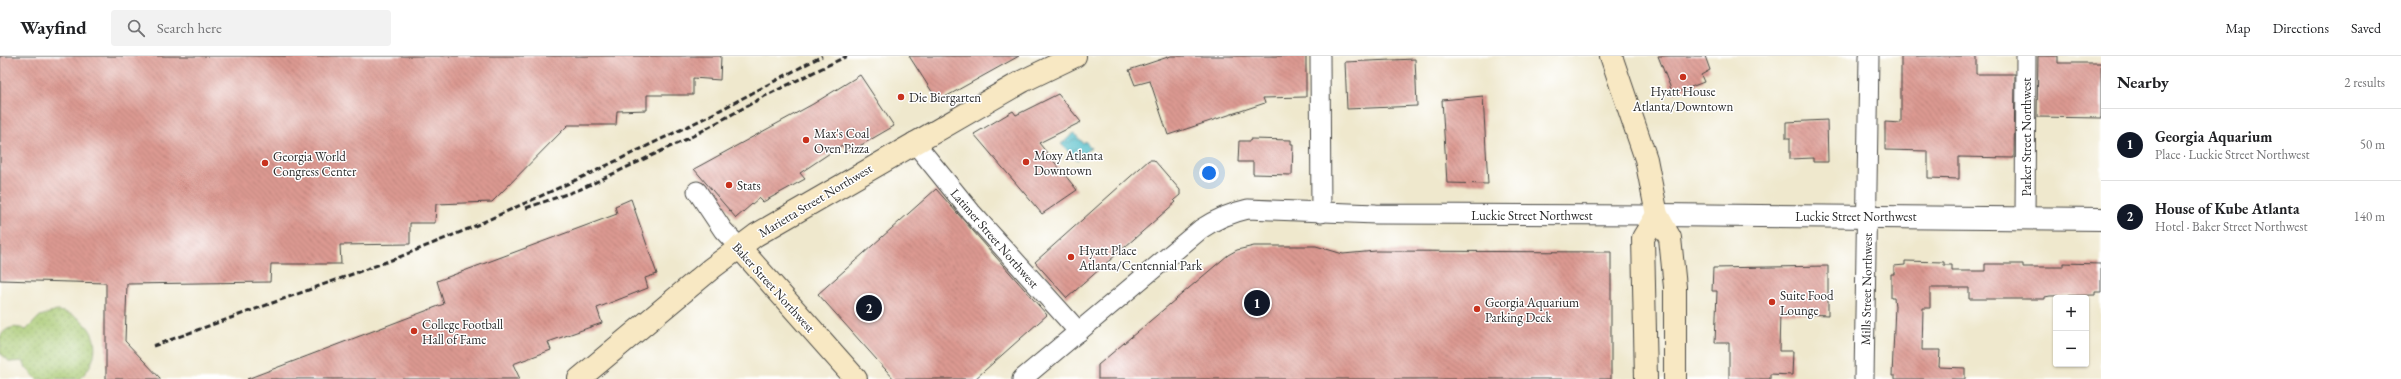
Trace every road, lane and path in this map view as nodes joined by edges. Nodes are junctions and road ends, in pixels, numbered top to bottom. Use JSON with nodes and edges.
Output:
{"nodes":[{"id":1,"x":1075,"y":56,"type":"edge"},
{"id":2,"x":1320,"y":56,"type":"edge"},
{"id":3,"x":1611,"y":56,"type":"edge"},
{"id":4,"x":1868,"y":56,"type":"edge"},
{"id":5,"x":2026,"y":56,"type":"edge"},
{"id":6,"x":914,"y":142,"type":"junction"},
{"id":7,"x":697,"y":191,"type":"dead end"},
{"id":8,"x":1321,"y":213,"type":"junction"},
{"id":9,"x":1658,"y":215,"type":"junction"},
{"id":10,"x":1867,"y":217,"type":"junction"},
{"id":11,"x":2025,"y":218,"type":"junction"},
{"id":12,"x":2101,"y":219,"type":"edge"},
{"id":13,"x":738,"y":248,"type":"junction"},
{"id":14,"x":1079,"y":332,"type":"junction"},
{"id":15,"x":579,"y":379,"type":"edge"},
{"id":16,"x":856,"y":379,"type":"edge"},
{"id":17,"x":1022,"y":379,"type":"edge"},
{"id":18,"x":1646,"y":379,"type":"edge"},
{"id":19,"x":1675,"y":379,"type":"edge"},
{"id":20,"x":1864,"y":379,"type":"edge"}],
"edges":[{"from":1,"to":6,"type":"main road","name":"Marietta Street Northwest"},
{"from":2,"to":8,"type":"street"},
{"from":3,"to":9,"type":"main road"},
{"from":4,"to":10,"type":"street","name":"Mills Street Northwest"},
{"from":5,"to":11,"type":"street","name":"Parker Street Northwest"},
{"from":6,"to":13,"type":"main road","name":"Marietta Street Northwest"},
{"from":6,"to":14,"type":"street","name":"Latimer Street Northwest"},
{"from":7,"to":13,"type":"street","name":"Baker Street Northwest"},
{"from":8,"to":9,"type":"street","name":"Luckie Street Northwest"},
{"from":8,"to":14,"type":"street","name":"Luckie Street Northwest"},
{"from":9,"to":10,"type":"street","name":"Luckie Street Northwest"},
{"from":9,"to":18,"type":"main road"},
{"from":9,"to":19,"type":"main road"},
{"from":10,"to":11,"type":"street","name":"Luckie Street Northwest"},
{"from":10,"to":20,"type":"street","name":"Mills Street Northwest"},
{"from":11,"to":12,"type":"street","name":"Luckie Street Northwest"},
{"from":13,"to":15,"type":"main road","name":"Marietta Street Northwest"},
{"from":13,"to":16,"type":"main road","name":"Baker Street Northwest"},
{"from":14,"to":17,"type":"street","name":"Luckie Street Northwest"}]}
